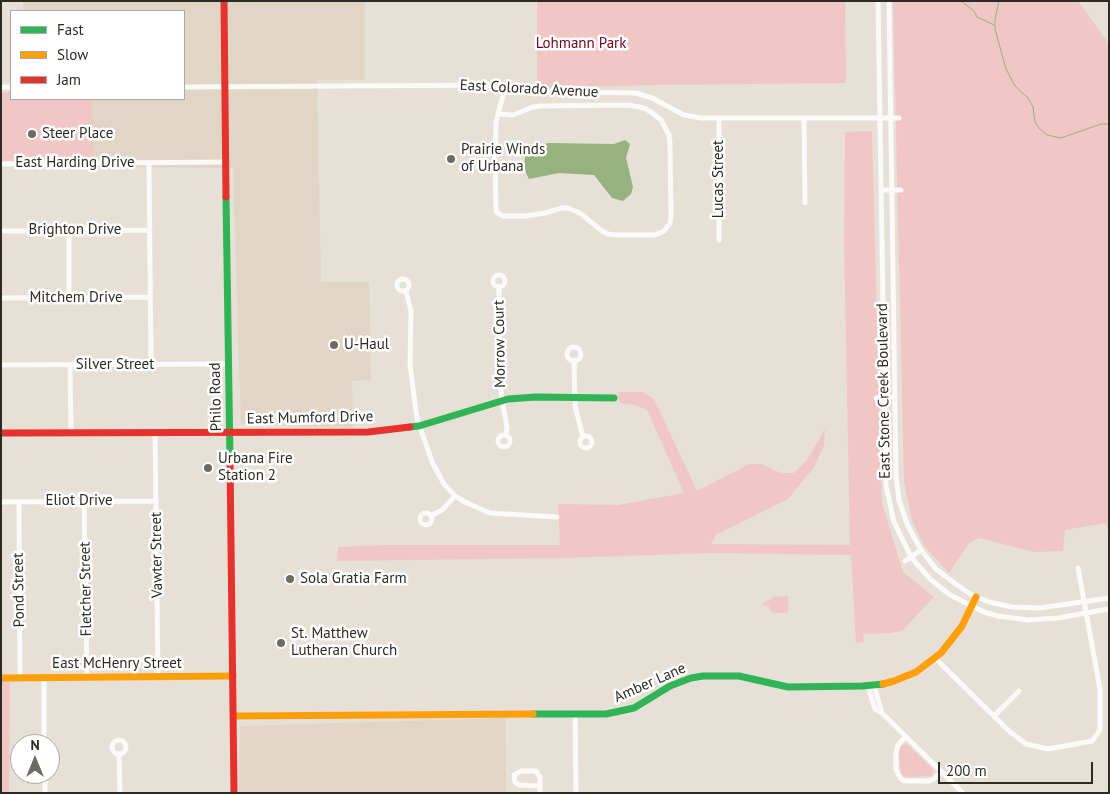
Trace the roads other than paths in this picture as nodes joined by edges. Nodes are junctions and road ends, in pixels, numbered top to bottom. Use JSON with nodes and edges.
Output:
{"nodes":[{"id":1,"x":224,"y":1,"type":"edge"},
{"id":2,"x":878,"y":1,"type":"edge"},
{"id":3,"x":889,"y":1,"type":"edge"},
{"id":4,"x":506,"y":85,"type":"junction"},
{"id":5,"x":185,"y":86,"type":"edge"},
{"id":6,"x":225,"y":86,"type":"junction"},
{"id":7,"x":498,"y":114,"type":"junction"},
{"id":8,"x":720,"y":118,"type":"junction"},
{"id":9,"x":880,"y":118,"type":"junction"},
{"id":10,"x":891,"y":118,"type":"junction"},
{"id":11,"x":899,"y":118,"type":"dead end"},
{"id":12,"x":804,"y":119,"type":"junction"},
{"id":13,"x":226,"y":162,"type":"junction"},
{"id":14,"x":149,"y":163,"type":"junction"},
{"id":15,"x":1,"y":164,"type":"edge"},
{"id":16,"x":881,"y":190,"type":"junction"},
{"id":17,"x":892,"y":190,"type":"junction"},
{"id":18,"x":901,"y":190,"type":"dead end"},
{"id":19,"x":804,"y":203,"type":"dead end"},
{"id":20,"x":69,"y":230,"type":"junction"},
{"id":21,"x":149,"y":230,"type":"junction"},
{"id":22,"x":1,"y":231,"type":"edge"},
{"id":23,"x":719,"y":240,"type":"dead end"},
{"id":24,"x":499,"y":287,"type":"dead end"},
{"id":25,"x":406,"y":290,"type":"dead end"},
{"id":26,"x":150,"y":297,"type":"junction"},
{"id":27,"x":1,"y":298,"type":"edge"},
{"id":28,"x":69,"y":298,"type":"junction"},
{"id":29,"x":574,"y":360,"type":"dead end"},
{"id":30,"x":229,"y":364,"type":"junction"},
{"id":31,"x":1,"y":365,"type":"edge"},
{"id":32,"x":70,"y":365,"type":"junction"},
{"id":33,"x":151,"y":365,"type":"junction"},
{"id":34,"x":574,"y":397,"type":"junction"},
{"id":35,"x":895,"y":397,"type":"junction"},
{"id":36,"x":614,"y":398,"type":"dead end"},
{"id":37,"x":876,"y":398,"type":"dead end"},
{"id":38,"x":884,"y":398,"type":"junction"},
{"id":39,"x":502,"y":400,"type":"junction"},
{"id":40,"x":419,"y":426,"type":"junction"},
{"id":41,"x":155,"y":432,"type":"junction"},
{"id":42,"x":230,"y":432,"type":"junction"},
{"id":43,"x":71,"y":433,"type":"junction"},
{"id":44,"x":1,"y":434,"type":"edge"},
{"id":45,"x":506,"y":435,"type":"dead end"},
{"id":46,"x":583,"y":437,"type":"dead end"},
{"id":47,"x":456,"y":496,"type":"junction"},
{"id":48,"x":84,"y":501,"type":"junction"},
{"id":49,"x":156,"y":501,"type":"junction"},
{"id":50,"x":1,"y":502,"type":"edge"},
{"id":51,"x":19,"y":502,"type":"junction"},
{"id":52,"x":431,"y":516,"type":"dead end"},
{"id":53,"x":557,"y":517,"type":"dead end"},
{"id":54,"x":921,"y":550,"type":"junction"},
{"id":55,"x":911,"y":557,"type":"junction"},
{"id":56,"x":905,"y":561,"type":"dead end"},
{"id":57,"x":1078,"y":568,"type":"dead end"},
{"id":58,"x":976,"y":597,"type":"junction"},
{"id":59,"x":1109,"y":598,"type":"edge"},
{"id":60,"x":1085,"y":602,"type":"junction"},
{"id":61,"x":971,"y":606,"type":"junction"},
{"id":62,"x":1109,"y":609,"type":"edge"},
{"id":63,"x":1087,"y":613,"type":"junction"},
{"id":64,"x":935,"y":658,"type":"junction"},
{"id":65,"x":233,"y":676,"type":"junction"},
{"id":66,"x":158,"y":677,"type":"junction"},
{"id":67,"x":1,"y":678,"type":"edge"},
{"id":68,"x":20,"y":678,"type":"junction"},
{"id":69,"x":44,"y":678,"type":"junction"},
{"id":70,"x":87,"y":678,"type":"junction"},
{"id":71,"x":871,"y":686,"type":"junction"},
{"id":72,"x":1019,"y":691,"type":"dead end"},
{"id":73,"x":575,"y":714,"type":"junction"},
{"id":74,"x":234,"y":716,"type":"junction"},
{"id":75,"x":994,"y":716,"type":"junction"},
{"id":76,"x":44,"y":734,"type":"edge"},
{"id":77,"x":905,"y":737,"type":"junction"},
{"id":78,"x":119,"y":754,"type":"dead end"},
{"id":79,"x":941,"y":772,"type":"junction"},
{"id":80,"x":540,"y":786,"type":"junction"},
{"id":81,"x":120,"y":793,"type":"edge"},
{"id":82,"x":234,"y":793,"type":"edge"},
{"id":83,"x":540,"y":793,"type":"edge"},
{"id":84,"x":576,"y":793,"type":"edge"},
{"id":85,"x":962,"y":793,"type":"edge"}],
"edges":[{"from":1,"to":6,"type":"street","name":"Philo Road"},
{"from":2,"to":9,"type":"street","name":"East Stone Creek Boulevard"},
{"from":3,"to":10,"type":"street","name":"East Stone Creek Boulevard"},
{"from":4,"to":6,"type":"street","name":"East Colorado Avenue"},
{"from":4,"to":7,"type":"street"},
{"from":4,"to":8,"type":"street","name":"East Colorado Avenue"},
{"from":5,"to":6,"type":"street","name":"East Colorado Avenue"},
{"from":6,"to":13,"type":"street","name":"Philo Road"},
{"from":7,"to":7,"type":"street"},
{"from":8,"to":12,"type":"street","name":"East Colorado Avenue"},
{"from":8,"to":23,"type":"street","name":"Lucas Street"},
{"from":9,"to":10,"type":"street","name":"East Colorado Avenue"},
{"from":9,"to":12,"type":"street","name":"East Colorado Avenue"},
{"from":9,"to":16,"type":"street","name":"East Stone Creek Boulevard"},
{"from":10,"to":11,"type":"street","name":"East Colorado Avenue"},
{"from":10,"to":17,"type":"street","name":"East Stone Creek Boulevard"},
{"from":12,"to":19,"type":"street"},
{"from":13,"to":14,"type":"street","name":"East Harding Drive"},
{"from":13,"to":30,"type":"street","name":"Philo Road"},
{"from":14,"to":15,"type":"street","name":"East Harding Drive"},
{"from":14,"to":21,"type":"street"},
{"from":16,"to":17,"type":"street"},
{"from":16,"to":38,"type":"street","name":"East Stone Creek Boulevard"},
{"from":17,"to":18,"type":"street"},
{"from":17,"to":35,"type":"street","name":"East Stone Creek Boulevard"},
{"from":20,"to":21,"type":"street","name":"Brighton Drive"},
{"from":20,"to":22,"type":"street","name":"Brighton Drive"},
{"from":20,"to":28,"type":"street"},
{"from":21,"to":26,"type":"street"},
{"from":24,"to":39,"type":"street","name":"Morrow Court"},
{"from":25,"to":40,"type":"street"},
{"from":26,"to":28,"type":"street","name":"Mitchem Drive"},
{"from":26,"to":33,"type":"street"},
{"from":27,"to":28,"type":"street","name":"Mitchem Drive"},
{"from":29,"to":34,"type":"street"},
{"from":30,"to":33,"type":"street","name":"Silver Street"},
{"from":30,"to":42,"type":"street","name":"Philo Road"},
{"from":31,"to":32,"type":"street","name":"Silver Street"},
{"from":32,"to":33,"type":"street","name":"Silver Street"},
{"from":32,"to":43,"type":"street"},
{"from":34,"to":36,"type":"street","name":"East Mumford Drive"},
{"from":34,"to":39,"type":"street","name":"East Mumford Drive"},
{"from":34,"to":46,"type":"street"},
{"from":35,"to":38,"type":"street"},
{"from":35,"to":54,"type":"street","name":"East Stone Creek Boulevard"},
{"from":37,"to":38,"type":"street"},
{"from":38,"to":55,"type":"street","name":"East Stone Creek Boulevard"},
{"from":39,"to":40,"type":"street","name":"East Mumford Drive"},
{"from":39,"to":45,"type":"street","name":"Morrow Court"},
{"from":40,"to":42,"type":"street","name":"East Mumford Drive"},
{"from":40,"to":47,"type":"street"},
{"from":41,"to":42,"type":"street","name":"East Mumford Drive"},
{"from":41,"to":43,"type":"street","name":"East Mumford Drive"},
{"from":41,"to":49,"type":"street","name":"Vawter Street"},
{"from":42,"to":65,"type":"street","name":"Philo Road"},
{"from":43,"to":44,"type":"street","name":"East Mumford Drive"},
{"from":47,"to":52,"type":"street"},
{"from":47,"to":53,"type":"street"},
{"from":48,"to":49,"type":"street","name":"Eliot Drive"},
{"from":48,"to":51,"type":"street","name":"Eliot Drive"},
{"from":48,"to":70,"type":"street","name":"Fletcher Street"},
{"from":49,"to":66,"type":"street","name":"Vawter Street"},
{"from":50,"to":51,"type":"street","name":"Eliot Drive"},
{"from":51,"to":68,"type":"street","name":"Pond Street"},
{"from":54,"to":55,"type":"street"},
{"from":54,"to":58,"type":"street","name":"East Stone Creek Boulevard"},
{"from":55,"to":56,"type":"street"},
{"from":55,"to":61,"type":"street","name":"East Stone Creek Boulevard"},
{"from":57,"to":60,"type":"street"},
{"from":58,"to":60,"type":"street","name":"East Stone Creek Boulevard"},
{"from":58,"to":61,"type":"street","name":"Amber Lane"},
{"from":59,"to":60,"type":"street","name":"East Stone Creek Boulevard"},
{"from":60,"to":63,"type":"street"},
{"from":61,"to":63,"type":"street","name":"East Stone Creek Boulevard"},
{"from":61,"to":64,"type":"street","name":"Amber Lane"},
{"from":62,"to":63,"type":"street","name":"East Stone Creek Boulevard"},
{"from":63,"to":75,"type":"street"},
{"from":64,"to":71,"type":"street","name":"Amber Lane"},
{"from":64,"to":75,"type":"street"},
{"from":65,"to":66,"type":"street","name":"East McHenry Street"},
{"from":65,"to":74,"type":"street","name":"Philo Road"},
{"from":66,"to":70,"type":"street","name":"East McHenry Street"},
{"from":67,"to":68,"type":"street","name":"East McHenry Street"},
{"from":68,"to":69,"type":"street","name":"East McHenry Street"},
{"from":69,"to":70,"type":"street","name":"East McHenry Street"},
{"from":69,"to":76,"type":"street"},
{"from":71,"to":73,"type":"street","name":"Amber Lane"},
{"from":71,"to":77,"type":"street"},
{"from":72,"to":75,"type":"street"},
{"from":73,"to":74,"type":"street","name":"Amber Lane"},
{"from":73,"to":84,"type":"street"},
{"from":74,"to":82,"type":"street","name":"Philo Road"},
{"from":77,"to":79,"type":"street"},
{"from":77,"to":79,"type":"street"},
{"from":78,"to":81,"type":"street"},
{"from":79,"to":85,"type":"street"},
{"from":80,"to":80,"type":"street"},
{"from":80,"to":83,"type":"street"}]}
